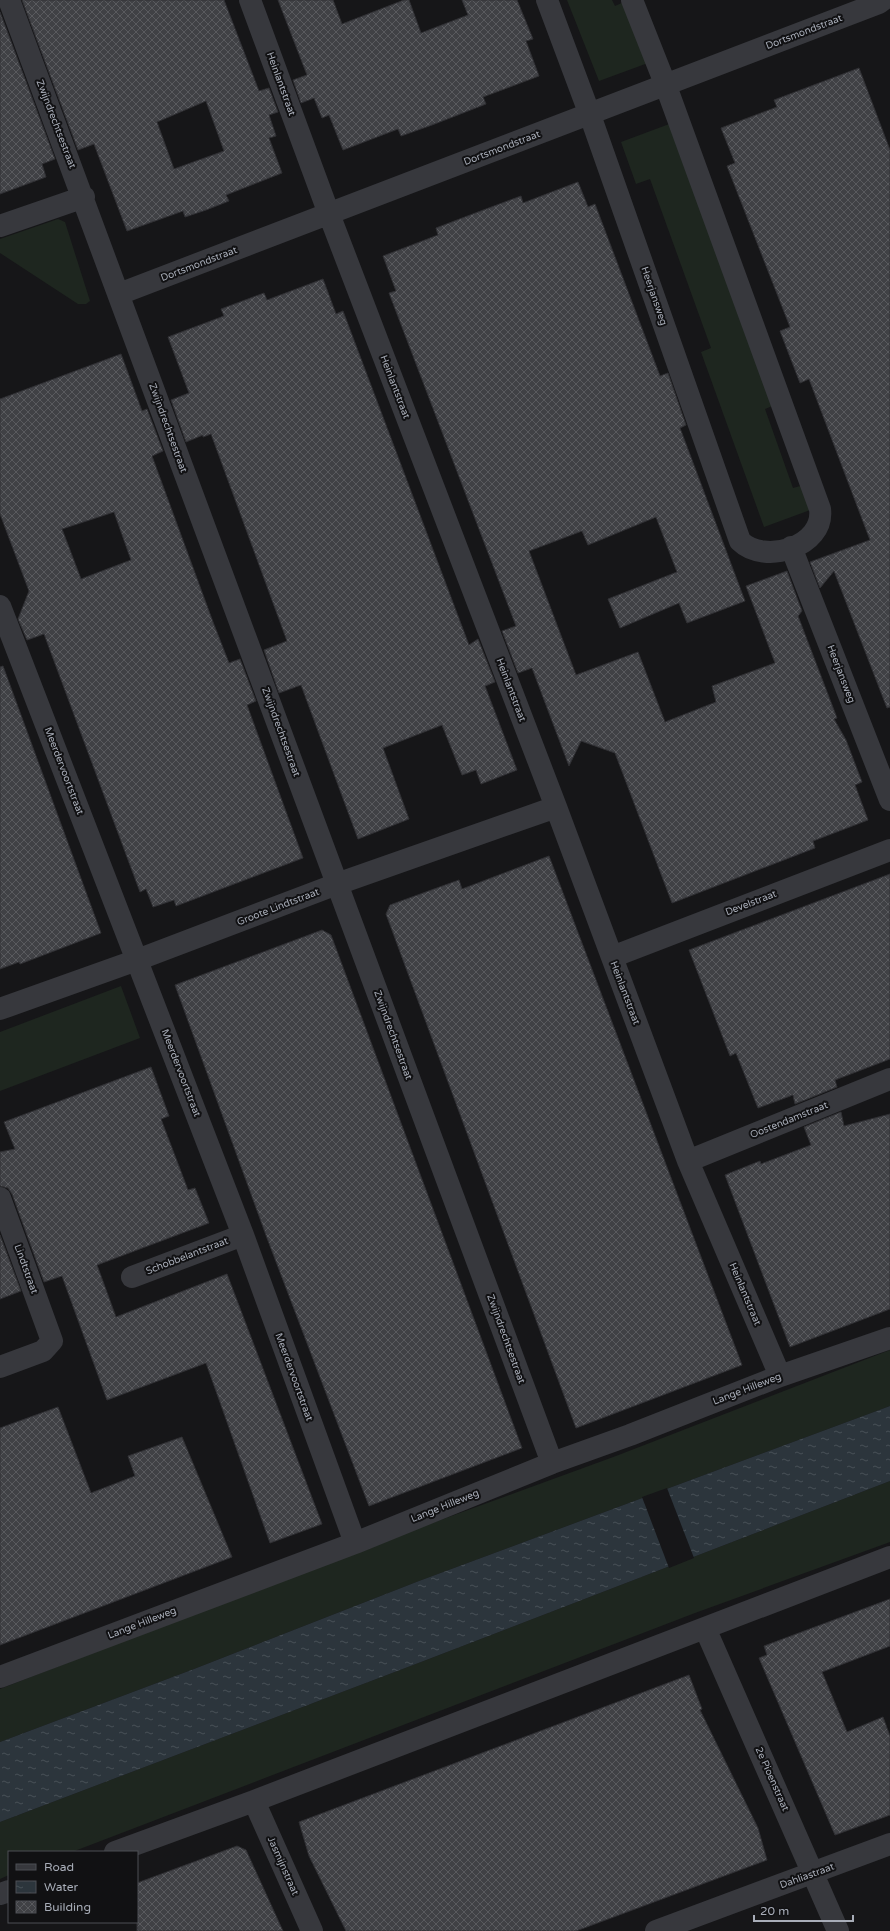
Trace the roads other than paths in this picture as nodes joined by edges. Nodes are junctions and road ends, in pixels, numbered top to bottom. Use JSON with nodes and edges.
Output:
{"nodes":[{"id":1,"x":9,"y":0,"type":"edge"},
{"id":2,"x":250,"y":0,"type":"edge"},
{"id":3,"x":547,"y":0,"type":"edge"},
{"id":4,"x":632,"y":0,"type":"edge"},
{"id":5,"x":883,"y":0,"type":"edge"},
{"id":6,"x":666,"y":86,"type":"junction"},
{"id":7,"x":590,"y":115,"type":"junction"},
{"id":8,"x":84,"y":197,"type":"junction"},
{"id":9,"x":329,"y":214,"type":"junction"},
{"id":10,"x":0,"y":226,"type":"edge"},
{"id":11,"x":119,"y":294,"type":"junction"},
{"id":12,"x":791,"y":547,"type":"junction"},
{"id":13,"x":0,"y":606,"type":"edge"},
{"id":14,"x":890,"y":800,"type":"edge"},
{"id":15,"x":556,"y":807,"type":"junction"},
{"id":16,"x":890,"y":850,"type":"edge"},
{"id":17,"x":337,"y":884,"type":"junction"},
{"id":18,"x":612,"y":957,"type":"junction"},
{"id":19,"x":137,"y":960,"type":"junction"},
{"id":20,"x":0,"y":1009,"type":"edge"},
{"id":21,"x":890,"y":1079,"type":"edge"},
{"id":22,"x":688,"y":1161,"type":"junction"},
{"id":23,"x":0,"y":1198,"type":"edge"},
{"id":24,"x":243,"y":1235,"type":"junction"},
{"id":25,"x":132,"y":1277,"type":"dead end"},
{"id":26,"x":890,"y":1338,"type":"edge"},
{"id":27,"x":0,"y":1367,"type":"edge"},
{"id":28,"x":780,"y":1376,"type":"junction"},
{"id":29,"x":552,"y":1463,"type":"junction"},
{"id":30,"x":355,"y":1543,"type":"junction"},
{"id":31,"x":890,"y":1556,"type":"edge"},
{"id":32,"x":705,"y":1628,"type":"junction"},
{"id":33,"x":0,"y":1677,"type":"edge"},
{"id":34,"x":254,"y":1801,"type":"junction"},
{"id":35,"x":890,"y":1844,"type":"edge"},
{"id":36,"x":118,"y":1851,"type":"edge"},
{"id":37,"x":814,"y":1874,"type":"junction"},
{"id":38,"x":312,"y":1931,"type":"edge"},
{"id":39,"x":656,"y":1931,"type":"edge"},
{"id":40,"x":838,"y":1931,"type":"edge"}],
"edges":[{"from":1,"to":8,"type":"street","name":"Zwijndrechtsestraat"},
{"from":2,"to":9,"type":"street","name":"Heinlantstraat"},
{"from":3,"to":7,"type":"street","name":"Heerjansweg"},
{"from":4,"to":6,"type":"street","name":"Heerjansweg"},
{"from":5,"to":6,"type":"street","name":"Dortsmondstraat"},
{"from":6,"to":7,"type":"street","name":"Dortsmondstraat"},
{"from":6,"to":12,"type":"street","name":"Heerjansweg"},
{"from":7,"to":9,"type":"street","name":"Dortsmondstraat"},
{"from":7,"to":12,"type":"street","name":"Heerjansweg"},
{"from":8,"to":10,"type":"street"},
{"from":8,"to":11,"type":"street","name":"Zwijndrechtsestraat"},
{"from":9,"to":11,"type":"street","name":"Dortsmondstraat"},
{"from":9,"to":15,"type":"street","name":"Heinlantstraat"},
{"from":11,"to":17,"type":"street","name":"Zwijndrechtsestraat"},
{"from":12,"to":14,"type":"street","name":"Heerjansweg"},
{"from":13,"to":19,"type":"street","name":"Meerdervoortstraat"},
{"from":15,"to":17,"type":"street","name":"Groote Lindtstraat"},
{"from":15,"to":18,"type":"street","name":"Heinlantstraat"},
{"from":16,"to":18,"type":"street","name":"Develstraat"},
{"from":17,"to":19,"type":"street","name":"Groote Lindtstraat"},
{"from":17,"to":29,"type":"street","name":"Zwijndrechtsestraat"},
{"from":18,"to":22,"type":"street","name":"Heinlantstraat"},
{"from":19,"to":20,"type":"street","name":"Groote Lindtstraat"},
{"from":19,"to":24,"type":"street","name":"Meerdervoortstraat"},
{"from":21,"to":22,"type":"street","name":"Oostendamstraat"},
{"from":22,"to":28,"type":"street","name":"Heinlantstraat"},
{"from":23,"to":27,"type":"street","name":"Lindtstraat"},
{"from":24,"to":25,"type":"street","name":"Schobbelantstraat"},
{"from":24,"to":30,"type":"street","name":"Meerdervoortstraat"},
{"from":26,"to":28,"type":"street","name":"Lange Hilleweg"},
{"from":28,"to":29,"type":"street","name":"Lange Hilleweg"},
{"from":29,"to":30,"type":"street","name":"Lange Hilleweg"},
{"from":30,"to":33,"type":"street","name":"Lange Hilleweg"},
{"from":31,"to":32,"type":"street"},
{"from":32,"to":34,"type":"street"},
{"from":32,"to":37,"type":"street","name":"2e Pioenstraat"},
{"from":34,"to":36,"type":"street"},
{"from":34,"to":38,"type":"street","name":"Jasmijnstraat"},
{"from":35,"to":37,"type":"street","name":"Dahliastraat"},
{"from":37,"to":39,"type":"street","name":"Dahliastraat"},
{"from":37,"to":40,"type":"street","name":"2e Pioenstraat"}]}
